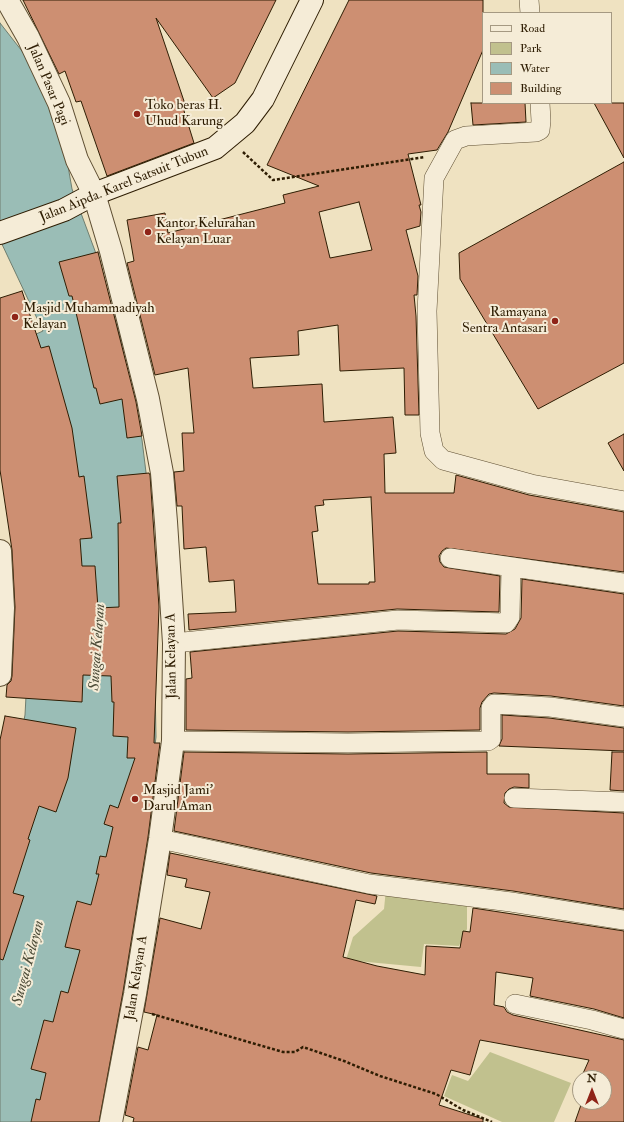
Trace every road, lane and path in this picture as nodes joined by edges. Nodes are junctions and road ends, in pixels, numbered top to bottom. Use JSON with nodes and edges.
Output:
{"nodes":[{"id":1,"x":7,"y":0,"type":"edge"},
{"id":2,"x":312,"y":0,"type":"edge"},
{"id":3,"x":529,"y":0,"type":"edge"},
{"id":4,"x":530,"y":12,"type":"edge"},
{"id":5,"x":540,"y":104,"type":"edge"},
{"id":6,"x":228,"y":138,"type":"junction"},
{"id":7,"x":448,"y":154,"type":"junction"},
{"id":8,"x":94,"y":194,"type":"junction"},
{"id":9,"x":0,"y":233,"type":"edge"},
{"id":10,"x":624,"y":501,"type":"edge"},
{"id":11,"x":0,"y":551,"type":"edge"},
{"id":12,"x":450,"y":558,"type":"dead end"},
{"id":13,"x":511,"y":567,"type":"junction"},
{"id":14,"x":624,"y":583,"type":"edge"},
{"id":15,"x":174,"y":643,"type":"junction"},
{"id":16,"x":0,"y":675,"type":"edge"},
{"id":17,"x":624,"y":717,"type":"edge"},
{"id":18,"x":173,"y":741,"type":"junction"},
{"id":19,"x":514,"y":798,"type":"dead end"},
{"id":20,"x":624,"y":802,"type":"edge"},
{"id":21,"x":160,"y":839,"type":"junction"},
{"id":22,"x":624,"y":920,"type":"edge"},
{"id":23,"x":515,"y":1004,"type":"dead end"},
{"id":24,"x":132,"y":1009,"type":"junction"},
{"id":25,"x":624,"y":1029,"type":"edge"},
{"id":26,"x":111,"y":1122,"type":"edge"},
{"id":27,"x":492,"y":1122,"type":"edge"}],
"edges":[{"from":1,"to":8,"type":"street","name":"Jalan Pasar Pagi"},
{"from":2,"to":6,"type":"street","name":"Jalan Aipda. Karel Satsuit Tubun"},
{"from":3,"to":4,"type":"street"},
{"from":5,"to":7,"type":"street"},
{"from":6,"to":7,"type":"path"},
{"from":6,"to":8,"type":"street","name":"Jalan Aipda. Karel Satsuit Tubun"},
{"from":7,"to":10,"type":"street"},
{"from":8,"to":9,"type":"street","name":"Jalan Aipda. Karel Satsuit Tubun"},
{"from":8,"to":15,"type":"street","name":"Jalan Kelayan A"},
{"from":11,"to":16,"type":"street"},
{"from":12,"to":13,"type":"street"},
{"from":13,"to":14,"type":"street"},
{"from":13,"to":15,"type":"street"},
{"from":15,"to":18,"type":"street","name":"Jalan Kelayan A"},
{"from":17,"to":18,"type":"street"},
{"from":18,"to":21,"type":"street","name":"Jalan Kelayan A"},
{"from":19,"to":20,"type":"street"},
{"from":21,"to":22,"type":"street"},
{"from":21,"to":24,"type":"street","name":"Jalan Kelayan A"},
{"from":23,"to":25,"type":"street"},
{"from":24,"to":26,"type":"street","name":"Jalan Kelayan A"},
{"from":24,"to":27,"type":"path"}]}
